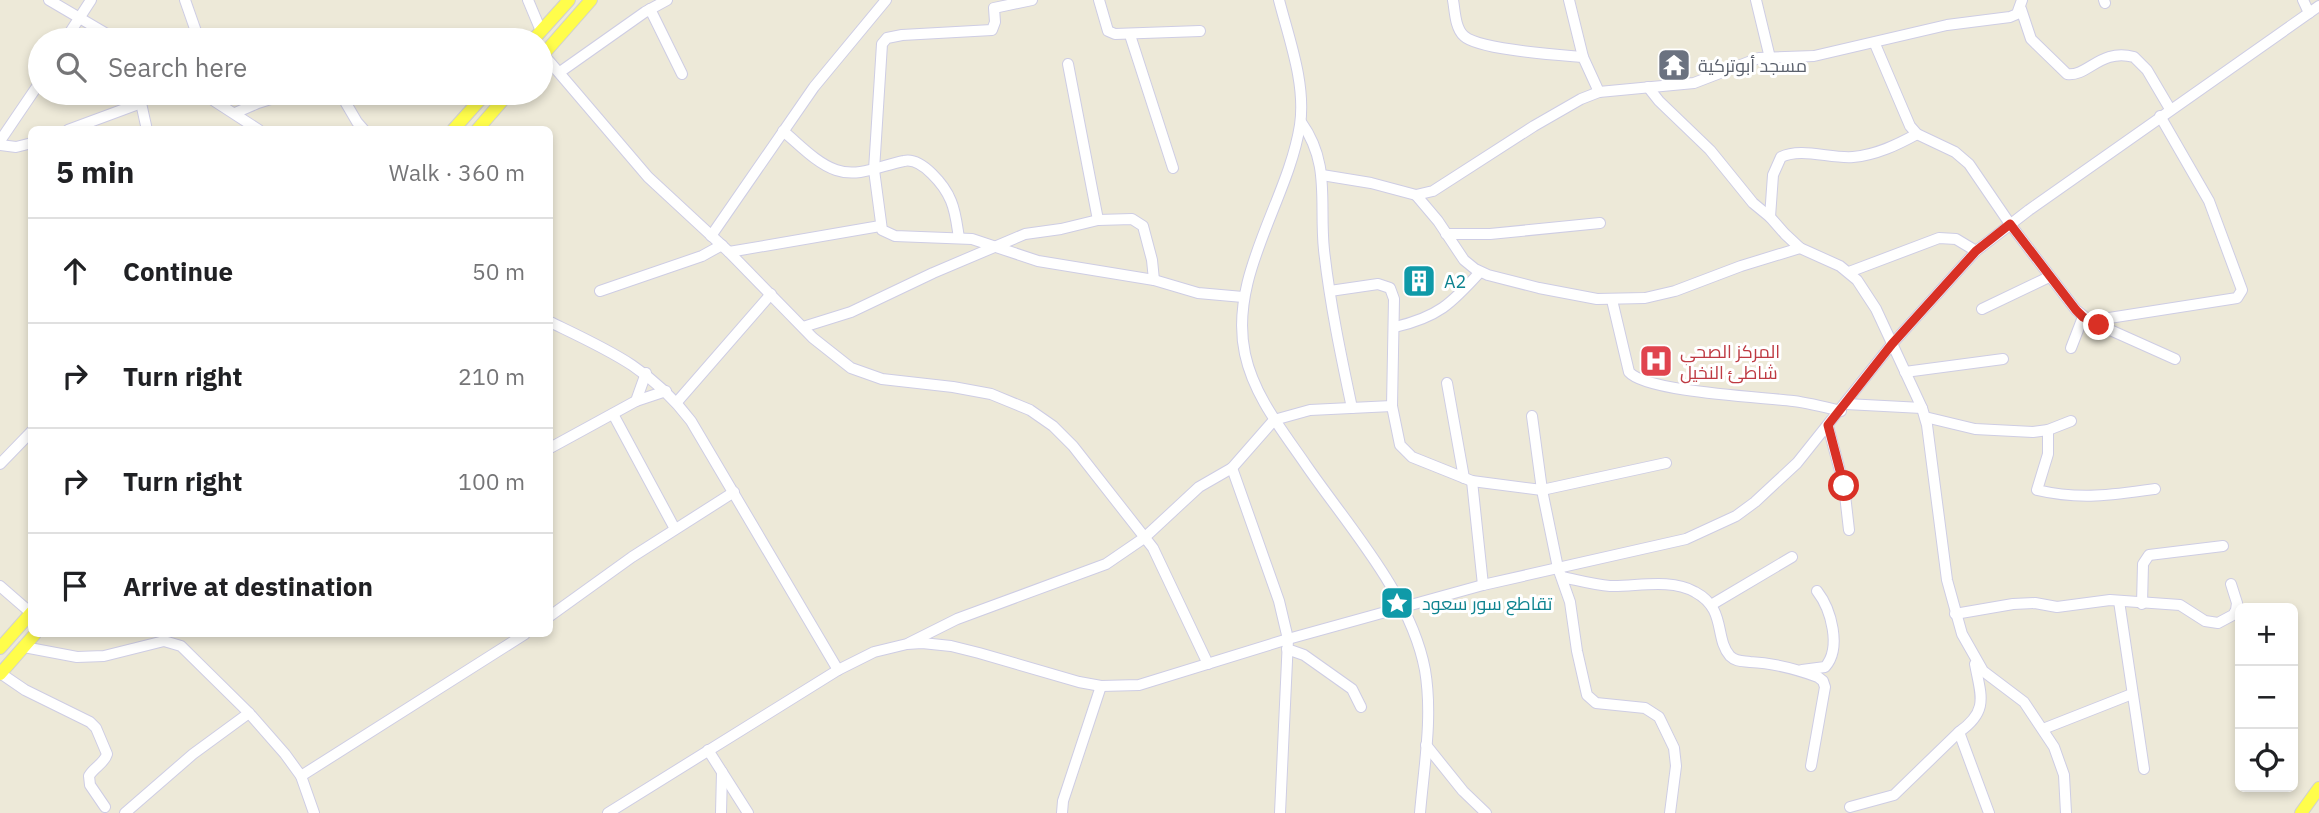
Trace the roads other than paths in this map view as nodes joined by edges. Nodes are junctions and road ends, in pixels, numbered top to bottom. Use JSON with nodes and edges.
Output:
{"nodes":[{"id":1,"x":49,"y":0,"type":"edge"},
{"id":2,"x":91,"y":0,"type":"edge"},
{"id":3,"x":185,"y":0,"type":"edge"},
{"id":4,"x":528,"y":0,"type":"edge"},
{"id":5,"x":569,"y":0,"type":"edge"},
{"id":6,"x":591,"y":0,"type":"edge"},
{"id":7,"x":667,"y":0,"type":"edge"},
{"id":8,"x":886,"y":0,"type":"edge"},
{"id":9,"x":1032,"y":0,"type":"edge"},
{"id":10,"x":1098,"y":0,"type":"edge"},
{"id":11,"x":1279,"y":0,"type":"edge"},
{"id":12,"x":1453,"y":0,"type":"edge"},
{"id":13,"x":1569,"y":0,"type":"edge"},
{"id":14,"x":1756,"y":0,"type":"edge"},
{"id":15,"x":2303,"y":0,"type":"edge"},
{"id":16,"x":2022,"y":5,"type":"edge"},
{"id":17,"x":2319,"y":6,"type":"edge"},
{"id":18,"x":650,"y":9,"type":"junction"},
{"id":19,"x":2309,"y":13,"type":"junction"},
{"id":20,"x":79,"y":18,"type":"junction"},
{"id":21,"x":73,"y":28,"type":"edge"},
{"id":22,"x":96,"y":28,"type":"edge"},
{"id":23,"x":195,"y":28,"type":"edge"},
{"id":24,"x":535,"y":28,"type":"edge"},
{"id":25,"x":544,"y":28,"type":"edge"},
{"id":26,"x":1200,"y":31,"type":"dead end"},
{"id":27,"x":1130,"y":35,"type":"junction"},
{"id":28,"x":553,"y":43,"type":"edge"},
{"id":29,"x":1875,"y":44,"type":"junction"},
{"id":30,"x":1583,"y":57,"type":"junction"},
{"id":31,"x":1770,"y":58,"type":"junction"},
{"id":32,"x":1068,"y":64,"type":"dead end"},
{"id":33,"x":553,"y":65,"type":"edge"},
{"id":34,"x":560,"y":72,"type":"junction"},
{"id":35,"x":682,"y":74,"type":"dead end"},
{"id":36,"x":1648,"y":87,"type":"junction"},
{"id":37,"x":1599,"y":92,"type":"junction"},
{"id":38,"x":28,"y":100,"type":"edge"},
{"id":39,"x":136,"y":105,"type":"edge"},
{"id":40,"x":141,"y":105,"type":"edge"},
{"id":41,"x":225,"y":105,"type":"edge"},
{"id":42,"x":254,"y":105,"type":"edge"},
{"id":43,"x":347,"y":105,"type":"edge"},
{"id":44,"x":475,"y":105,"type":"edge"},
{"id":45,"x":499,"y":105,"type":"edge"},
{"id":46,"x":2170,"y":109,"type":"junction"},
{"id":47,"x":236,"y":113,"type":"junction"},
{"id":48,"x":2160,"y":116,"type":"junction"},
{"id":49,"x":1301,"y":122,"type":"junction"},
{"id":50,"x":79,"y":126,"type":"edge"},
{"id":51,"x":146,"y":126,"type":"edge"},
{"id":52,"x":254,"y":126,"type":"edge"},
{"id":53,"x":360,"y":126,"type":"edge"},
{"id":54,"x":457,"y":126,"type":"edge"},
{"id":55,"x":480,"y":126,"type":"edge"},
{"id":56,"x":783,"y":131,"type":"junction"},
{"id":57,"x":1917,"y":134,"type":"junction"},
{"id":58,"x":0,"y":143,"type":"edge"},
{"id":59,"x":28,"y":144,"type":"edge"},
{"id":60,"x":1173,"y":168,"type":"dead end"},
{"id":61,"x":874,"y":170,"type":"junction"},
{"id":62,"x":1322,"y":175,"type":"junction"},
{"id":63,"x":1416,"y":195,"type":"junction"},
{"id":64,"x":1770,"y":217,"type":"junction"},
{"id":65,"x":1098,"y":220,"type":"junction"},
{"id":66,"x":1600,"y":223,"type":"dead end"},
{"id":67,"x":2010,"y":224,"type":"junction"},
{"id":68,"x":880,"y":226,"type":"junction"},
{"id":69,"x":1446,"y":234,"type":"junction"},
{"id":70,"x":710,"y":236,"type":"junction"},
{"id":71,"x":959,"y":238,"type":"junction"},
{"id":72,"x":997,"y":246,"type":"junction"},
{"id":73,"x":1800,"y":248,"type":"junction"},
{"id":74,"x":725,"y":249,"type":"junction"},
{"id":75,"x":1976,"y":251,"type":"junction"},
{"id":76,"x":1480,"y":271,"type":"junction"},
{"id":77,"x":1849,"y":272,"type":"junction"},
{"id":78,"x":2049,"y":277,"type":"junction"},
{"id":79,"x":1154,"y":280,"type":"junction"},
{"id":80,"x":600,"y":291,"type":"dead end"},
{"id":81,"x":1330,"y":291,"type":"junction"},
{"id":82,"x":771,"y":294,"type":"junction"},
{"id":83,"x":1244,"y":298,"type":"junction"},
{"id":84,"x":1612,"y":300,"type":"junction"},
{"id":85,"x":1982,"y":309,"type":"dead end"},
{"id":86,"x":2086,"y":319,"type":"junction"},
{"id":87,"x":553,"y":324,"type":"edge"},
{"id":88,"x":803,"y":327,"type":"junction"},
{"id":89,"x":1395,"y":327,"type":"junction"},
{"id":90,"x":1892,"y":344,"type":"junction"},
{"id":91,"x":2071,"y":348,"type":"dead end"},
{"id":92,"x":2003,"y":359,"type":"dead end"},
{"id":93,"x":2175,"y":359,"type":"dead end"},
{"id":94,"x":1905,"y":372,"type":"junction"},
{"id":95,"x":646,"y":373,"type":"junction"},
{"id":96,"x":1447,"y":383,"type":"dead end"},
{"id":97,"x":666,"y":391,"type":"junction"},
{"id":98,"x":636,"y":401,"type":"junction"},
{"id":99,"x":677,"y":402,"type":"junction"},
{"id":100,"x":1392,"y":406,"type":"junction"},
{"id":101,"x":1844,"y":407,"type":"junction"},
{"id":102,"x":1352,"y":408,"type":"junction"},
{"id":103,"x":1923,"y":412,"type":"junction"},
{"id":104,"x":613,"y":414,"type":"junction"},
{"id":105,"x":1532,"y":416,"type":"dead end"},
{"id":106,"x":1274,"y":420,"type":"junction"},
{"id":107,"x":2071,"y":421,"type":"dead end"},
{"id":108,"x":1828,"y":425,"type":"junction"},
{"id":109,"x":2048,"y":430,"type":"junction"},
{"id":110,"x":28,"y":434,"type":"edge"},
{"id":111,"x":553,"y":444,"type":"edge"},
{"id":112,"x":1666,"y":463,"type":"dead end"},
{"id":113,"x":0,"y":464,"type":"edge"},
{"id":114,"x":1232,"y":468,"type":"junction"},
{"id":115,"x":1468,"y":480,"type":"junction"},
{"id":116,"x":2155,"y":489,"type":"dead end"},
{"id":117,"x":1542,"y":490,"type":"junction"},
{"id":118,"x":733,"y":492,"type":"junction"},
{"id":119,"x":675,"y":529,"type":"junction"},
{"id":120,"x":1849,"y":530,"type":"dead end"},
{"id":121,"x":1144,"y":538,"type":"junction"},
{"id":122,"x":2223,"y":546,"type":"dead end"},
{"id":123,"x":1792,"y":557,"type":"dead end"},
{"id":124,"x":1560,"y":573,"type":"junction"},
{"id":125,"x":2231,"y":584,"type":"dead end"},
{"id":126,"x":1483,"y":585,"type":"junction"},
{"id":127,"x":0,"y":586,"type":"edge"},
{"id":128,"x":1816,"y":591,"type":"dead end"},
{"id":129,"x":2119,"y":601,"type":"junction"},
{"id":130,"x":2142,"y":604,"type":"junction"},
{"id":131,"x":1711,"y":605,"type":"junction"},
{"id":132,"x":1402,"y":607,"type":"junction"},
{"id":133,"x":28,"y":610,"type":"edge"},
{"id":134,"x":553,"y":614,"type":"edge"},
{"id":135,"x":1955,"y":614,"type":"junction"},
{"id":136,"x":28,"y":616,"type":"edge"},
{"id":137,"x":32,"y":637,"type":"edge"},
{"id":138,"x":163,"y":637,"type":"edge"},
{"id":139,"x":520,"y":637,"type":"edge"},
{"id":140,"x":906,"y":644,"type":"junction"},
{"id":141,"x":1287,"y":644,"type":"junction"},
{"id":142,"x":24,"y":647,"type":"junction"},
{"id":143,"x":0,"y":648,"type":"edge"},
{"id":144,"x":1974,"y":658,"type":"junction"},
{"id":145,"x":1209,"y":664,"type":"junction"},
{"id":146,"x":838,"y":670,"type":"junction"},
{"id":147,"x":1801,"y":670,"type":"junction"},
{"id":148,"x":0,"y":673,"type":"edge"},
{"id":149,"x":1101,"y":685,"type":"junction"},
{"id":150,"x":2132,"y":694,"type":"junction"},
{"id":151,"x":1361,"y":707,"type":"dead end"},
{"id":152,"x":249,"y":713,"type":"junction"},
{"id":153,"x":2043,"y":729,"type":"junction"},
{"id":154,"x":1959,"y":732,"type":"junction"},
{"id":155,"x":1426,"y":745,"type":"junction"},
{"id":156,"x":708,"y":750,"type":"junction"},
{"id":157,"x":1811,"y":766,"type":"dead end"},
{"id":158,"x":2144,"y":769,"type":"dead end"},
{"id":159,"x":722,"y":772,"type":"junction"},
{"id":160,"x":301,"y":776,"type":"junction"},
{"id":161,"x":2319,"y":788,"type":"edge"},
{"id":162,"x":105,"y":807,"type":"dead end"},
{"id":163,"x":1850,"y":807,"type":"dead end"},
{"id":164,"x":125,"y":813,"type":"edge"},
{"id":165,"x":314,"y":813,"type":"edge"},
{"id":166,"x":608,"y":813,"type":"edge"},
{"id":167,"x":721,"y":813,"type":"edge"},
{"id":168,"x":748,"y":813,"type":"edge"},
{"id":169,"x":1062,"y":813,"type":"edge"},
{"id":170,"x":1280,"y":813,"type":"edge"},
{"id":171,"x":1420,"y":813,"type":"edge"},
{"id":172,"x":1486,"y":813,"type":"edge"},
{"id":173,"x":1670,"y":813,"type":"edge"},
{"id":174,"x":1989,"y":813,"type":"edge"},
{"id":175,"x":2067,"y":813,"type":"edge"},
{"id":176,"x":2301,"y":813,"type":"edge"}],
"edges":[{"from":1,"to":20,"type":"street"},
{"from":2,"to":20,"type":"street"},
{"from":3,"to":23,"type":"street"},
{"from":4,"to":24,"type":"street"},
{"from":5,"to":25,"type":"main road"},
{"from":6,"to":28,"type":"main road"},
{"from":7,"to":18,"type":"street"},
{"from":8,"to":56,"type":"street"},
{"from":9,"to":61,"type":"street"},
{"from":10,"to":27,"type":"street"},
{"from":11,"to":49,"type":"street"},
{"from":12,"to":30,"type":"street"},
{"from":13,"to":30,"type":"street"},
{"from":14,"to":31,"type":"street"},
{"from":15,"to":19,"type":"street"},
{"from":16,"to":29,"type":"street"},
{"from":16,"to":46,"type":"street"},
{"from":17,"to":19,"type":"street"},
{"from":18,"to":34,"type":"street"},
{"from":18,"to":35,"type":"street"},
{"from":19,"to":46,"type":"street"},
{"from":20,"to":21,"type":"street"},
{"from":20,"to":22,"type":"street"},
{"from":26,"to":27,"type":"street"},
{"from":27,"to":60,"type":"street"},
{"from":29,"to":31,"type":"street"},
{"from":29,"to":57,"type":"street"},
{"from":30,"to":37,"type":"street"},
{"from":31,"to":36,"type":"street"},
{"from":32,"to":65,"type":"street"},
{"from":33,"to":34,"type":"street"},
{"from":34,"to":70,"type":"street"},
{"from":36,"to":37,"type":"street"},
{"from":36,"to":64,"type":"street"},
{"from":37,"to":63,"type":"street"},
{"from":38,"to":58,"type":"street"},
{"from":39,"to":50,"type":"street"},
{"from":40,"to":51,"type":"street"},
{"from":41,"to":47,"type":"street"},
{"from":42,"to":47,"type":"street"},
{"from":43,"to":53,"type":"street"},
{"from":44,"to":54,"type":"main road"},
{"from":45,"to":55,"type":"main road"},
{"from":46,"to":48,"type":"street"},
{"from":47,"to":52,"type":"street"},
{"from":48,"to":67,"type":"street"},
{"from":48,"to":86,"type":"street"},
{"from":49,"to":62,"type":"street"},
{"from":49,"to":83,"type":"street"},
{"from":56,"to":61,"type":"street"},
{"from":56,"to":70,"type":"street"},
{"from":57,"to":64,"type":"street"},
{"from":57,"to":67,"type":"street"},
{"from":58,"to":59,"type":"street"},
{"from":61,"to":68,"type":"street"},
{"from":61,"to":71,"type":"street"},
{"from":62,"to":63,"type":"street"},
{"from":62,"to":81,"type":"street"},
{"from":63,"to":69,"type":"street"},
{"from":64,"to":73,"type":"street"},
{"from":65,"to":72,"type":"street"},
{"from":65,"to":79,"type":"street"},
{"from":66,"to":69,"type":"street"},
{"from":67,"to":75,"type":"street"},
{"from":67,"to":78,"type":"street"},
{"from":68,"to":71,"type":"street"},
{"from":68,"to":74,"type":"street"},
{"from":69,"to":76,"type":"street"},
{"from":70,"to":74,"type":"street"},
{"from":71,"to":72,"type":"street"},
{"from":72,"to":79,"type":"street"},
{"from":72,"to":88,"type":"street"},
{"from":73,"to":77,"type":"street"},
{"from":73,"to":84,"type":"street"},
{"from":74,"to":80,"type":"street"},
{"from":74,"to":82,"type":"street"},
{"from":75,"to":77,"type":"street"},
{"from":75,"to":90,"type":"street"},
{"from":76,"to":84,"type":"street"},
{"from":76,"to":89,"type":"street"},
{"from":77,"to":90,"type":"street"},
{"from":78,"to":85,"type":"street"},
{"from":78,"to":86,"type":"street"},
{"from":79,"to":83,"type":"street"},
{"from":81,"to":89,"type":"street"},
{"from":81,"to":102,"type":"street"},
{"from":82,"to":88,"type":"street"},
{"from":82,"to":99,"type":"street"},
{"from":83,"to":106,"type":"street"},
{"from":84,"to":101,"type":"street"},
{"from":86,"to":91,"type":"street"},
{"from":86,"to":93,"type":"street"},
{"from":87,"to":95,"type":"street"},
{"from":88,"to":121,"type":"street"},
{"from":89,"to":100,"type":"street"},
{"from":90,"to":94,"type":"street"},
{"from":90,"to":101,"type":"street"},
{"from":92,"to":94,"type":"street"},
{"from":94,"to":103,"type":"street"},
{"from":95,"to":97,"type":"street"},
{"from":95,"to":98,"type":"street"},
{"from":96,"to":115,"type":"street"},
{"from":97,"to":98,"type":"street"},
{"from":97,"to":99,"type":"street"},
{"from":98,"to":104,"type":"street"},
{"from":99,"to":118,"type":"street"},
{"from":100,"to":102,"type":"street"},
{"from":100,"to":115,"type":"street"},
{"from":101,"to":103,"type":"street"},
{"from":101,"to":108,"type":"street"},
{"from":102,"to":106,"type":"street"},
{"from":103,"to":109,"type":"street"},
{"from":103,"to":135,"type":"street"},
{"from":104,"to":111,"type":"street"},
{"from":104,"to":119,"type":"street"},
{"from":105,"to":117,"type":"street"},
{"from":106,"to":114,"type":"street"},
{"from":106,"to":132,"type":"street"},
{"from":107,"to":109,"type":"street"},
{"from":108,"to":120,"type":"street"},
{"from":108,"to":124,"type":"street"},
{"from":109,"to":116,"type":"street"},
{"from":110,"to":113,"type":"street"},
{"from":112,"to":117,"type":"street"},
{"from":114,"to":121,"type":"street"},
{"from":114,"to":141,"type":"street"},
{"from":115,"to":117,"type":"street"},
{"from":115,"to":126,"type":"street"},
{"from":117,"to":124,"type":"street"},
{"from":118,"to":119,"type":"street"},
{"from":118,"to":146,"type":"street"},
{"from":119,"to":134,"type":"street"},
{"from":121,"to":140,"type":"street"},
{"from":121,"to":145,"type":"street"},
{"from":122,"to":130,"type":"street"},
{"from":123,"to":131,"type":"street"},
{"from":124,"to":126,"type":"street"},
{"from":124,"to":131,"type":"street"},
{"from":124,"to":173,"type":"street"},
{"from":125,"to":130,"type":"street"},
{"from":126,"to":132,"type":"street"},
{"from":127,"to":133,"type":"street"},
{"from":128,"to":147,"type":"street"},
{"from":129,"to":130,"type":"street"},
{"from":129,"to":135,"type":"street"},
{"from":129,"to":150,"type":"street"},
{"from":131,"to":147,"type":"street"},
{"from":132,"to":141,"type":"street"},
{"from":132,"to":155,"type":"street"},
{"from":135,"to":144,"type":"street"},
{"from":136,"to":143,"type":"main road"},
{"from":137,"to":142,"type":"main road"},
{"from":138,"to":142,"type":"street"},
{"from":138,"to":152,"type":"street"},
{"from":139,"to":160,"type":"street"},
{"from":140,"to":146,"type":"street"},
{"from":140,"to":149,"type":"street"},
{"from":141,"to":145,"type":"street"},
{"from":141,"to":151,"type":"street"},
{"from":141,"to":170,"type":"street"},
{"from":142,"to":148,"type":"main road"},
{"from":144,"to":153,"type":"street"},
{"from":144,"to":154,"type":"street"},
{"from":145,"to":149,"type":"street"},
{"from":146,"to":156,"type":"street"},
{"from":147,"to":157,"type":"street"},
{"from":148,"to":162,"type":"street"},
{"from":149,"to":169,"type":"street"},
{"from":150,"to":153,"type":"street"},
{"from":150,"to":158,"type":"street"},
{"from":152,"to":160,"type":"street"},
{"from":152,"to":164,"type":"street"},
{"from":153,"to":175,"type":"street"},
{"from":154,"to":163,"type":"street"},
{"from":154,"to":174,"type":"street"},
{"from":155,"to":171,"type":"street"},
{"from":155,"to":172,"type":"street"},
{"from":156,"to":159,"type":"street"},
{"from":156,"to":166,"type":"street"},
{"from":159,"to":167,"type":"street"},
{"from":159,"to":168,"type":"street"},
{"from":160,"to":165,"type":"street"},
{"from":161,"to":176,"type":"main road"}]}
